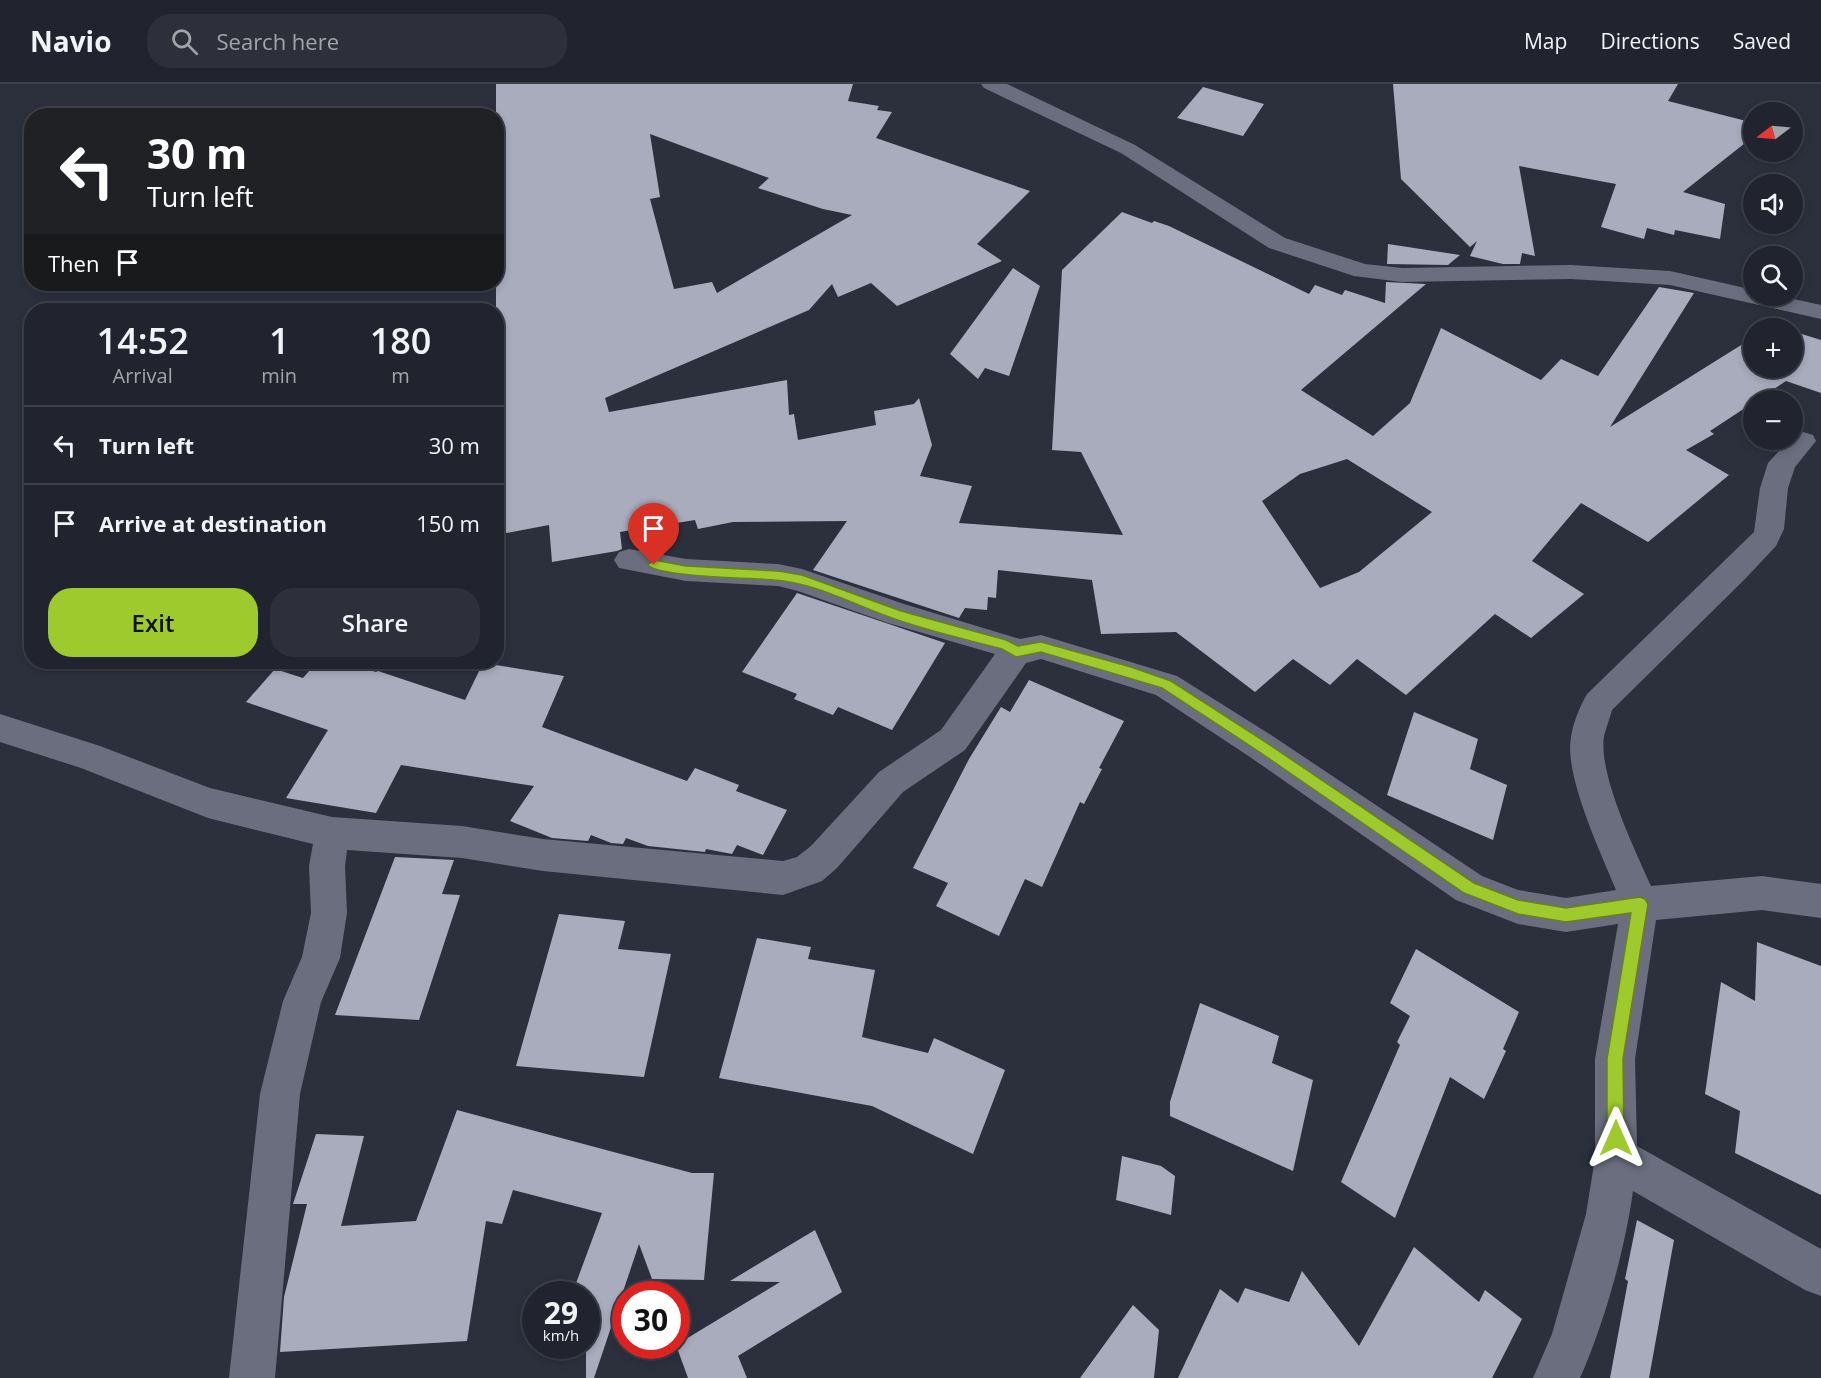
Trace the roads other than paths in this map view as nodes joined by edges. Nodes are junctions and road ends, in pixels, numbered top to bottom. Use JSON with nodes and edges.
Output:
{"nodes":[{"id":1,"x":991,"y":84,"type":"edge"},
{"id":2,"x":1821,"y":292,"type":"edge"},
{"id":3,"x":1743,"y":294,"type":"edge"},
{"id":4,"x":1803,"y":301,"type":"edge"},
{"id":5,"x":1798,"y":306,"type":"edge"},
{"id":6,"x":1821,"y":312,"type":"edge"},
{"id":7,"x":1794,"y":450,"type":"edge"},
{"id":8,"x":629,"y":560,"type":"dead end"},
{"id":9,"x":1016,"y":652,"type":"junction"},
{"id":10,"x":0,"y":728,"type":"edge"},
{"id":11,"x":332,"y":833,"type":"junction"},
{"id":12,"x":1821,"y":902,"type":"edge"},
{"id":13,"x":1640,"y":904,"type":"junction"},
{"id":14,"x":1616,"y":1158,"type":"junction"},
{"id":15,"x":1821,"y":1274,"type":"edge"},
{"id":16,"x":252,"y":1378,"type":"edge"},
{"id":17,"x":1556,"y":1378,"type":"edge"}],
"edges":[{"from":1,"to":3,"type":"street"},
{"from":2,"to":4,"type":"street"},
{"from":5,"to":6,"type":"street"},
{"from":7,"to":13,"type":"street"},
{"from":8,"to":9,"type":"street"},
{"from":9,"to":11,"type":"street"},
{"from":9,"to":13,"type":"street"},
{"from":10,"to":11,"type":"street"},
{"from":11,"to":16,"type":"street"},
{"from":12,"to":13,"type":"street"},
{"from":13,"to":14,"type":"street"},
{"from":14,"to":15,"type":"street"},
{"from":14,"to":17,"type":"street"}]}
